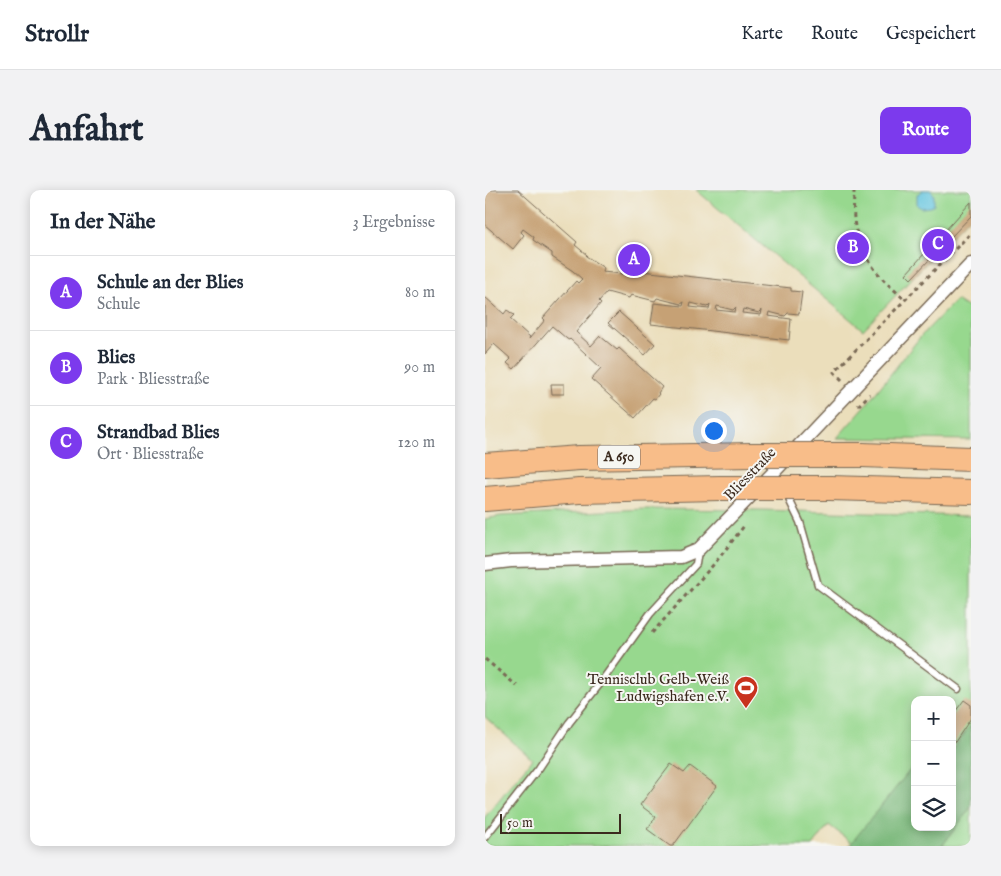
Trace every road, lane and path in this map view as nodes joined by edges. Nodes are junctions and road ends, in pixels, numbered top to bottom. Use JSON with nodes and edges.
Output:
{"nodes":[{"id":1,"x":854,"y":190,"type":"edge"},
{"id":2,"x":971,"y":233,"type":"edge"},
{"id":3,"x":969,"y":269,"type":"edge"},
{"id":4,"x":905,"y":300,"type":"junction"},
{"id":5,"x":834,"y":372,"type":"dead end"},
{"id":6,"x":971,"y":458,"type":"edge"},
{"id":7,"x":485,"y":465,"type":"edge"},
{"id":8,"x":777,"y":478,"type":"junction"},
{"id":9,"x":971,"y":492,"type":"edge"},
{"id":10,"x":485,"y":499,"type":"edge"},
{"id":11,"x":698,"y":550,"type":"junction"},
{"id":12,"x":485,"y":564,"type":"edge"},
{"id":13,"x":485,"y":659,"type":"edge"},
{"id":14,"x":517,"y":686,"type":"dead end"},
{"id":15,"x":958,"y":689,"type":"dead end"},
{"id":16,"x":485,"y":837,"type":"edge"}],
"edges":[{"from":1,"to":4,"type":"path"},
{"from":2,"to":4,"type":"path"},
{"from":3,"to":8,"type":"street","name":"Bliesstraße"},
{"from":4,"to":5,"type":"path"},
{"from":6,"to":7,"type":"highway","number":"A 650","bridge":true},
{"from":8,"to":11,"type":"street","name":"Bliesstraße"},
{"from":8,"to":15,"type":"lane"},
{"from":9,"to":10,"type":"highway","number":"A 650","bridge":true},
{"from":11,"to":12,"type":"street","name":"Bliesstraße"},
{"from":11,"to":16,"type":"lane"},
{"from":13,"to":14,"type":"path"}]}
